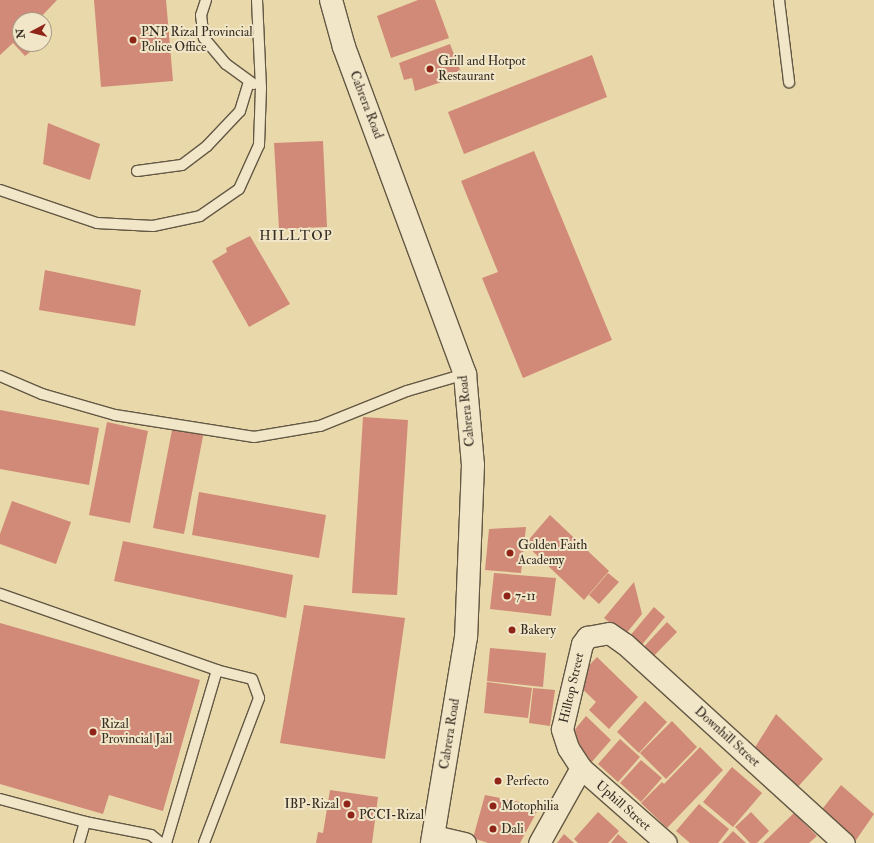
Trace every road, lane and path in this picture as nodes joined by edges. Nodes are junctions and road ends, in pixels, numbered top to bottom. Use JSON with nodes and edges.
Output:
{"nodes":[{"id":1,"x":206,"y":0,"type":"edge"},
{"id":2,"x":257,"y":0,"type":"edge"},
{"id":3,"x":331,"y":0,"type":"edge"},
{"id":4,"x":778,"y":0,"type":"edge"},
{"id":5,"x":249,"y":81,"type":"junction"},
{"id":6,"x":789,"y":82,"type":"dead end"},
{"id":7,"x":261,"y":88,"type":"junction"},
{"id":8,"x":137,"y":171,"type":"dead end"},
{"id":9,"x":0,"y":190,"type":"edge"},
{"id":10,"x":465,"y":374,"type":"junction"},
{"id":11,"x":0,"y":376,"type":"edge"},
{"id":12,"x":0,"y":594,"type":"edge"},
{"id":13,"x":609,"y":633,"type":"joint"},
{"id":14,"x":217,"y":670,"type":"junction"},
{"id":15,"x":581,"y":768,"type":"junction"},
{"id":16,"x":0,"y":799,"type":"edge"},
{"id":17,"x":85,"y":822,"type":"junction"},
{"id":18,"x":433,"y":840,"type":"edge"},
{"id":19,"x":79,"y":843,"type":"edge"},
{"id":20,"x":161,"y":843,"type":"edge"},
{"id":21,"x":166,"y":843,"type":"edge"},
{"id":22,"x":204,"y":843,"type":"edge"},
{"id":23,"x":465,"y":843,"type":"edge"},
{"id":24,"x":539,"y":843,"type":"edge"},
{"id":25,"x":666,"y":843,"type":"edge"},
{"id":26,"x":844,"y":843,"type":"edge"}],
"edges":[{"from":1,"to":5,"type":"lane"},
{"from":2,"to":7,"type":"lane"},
{"from":3,"to":10,"type":"main road","name":"Cabrera Road"},
{"from":4,"to":6,"type":"lane"},
{"from":5,"to":7,"type":"lane"},
{"from":5,"to":8,"type":"lane"},
{"from":7,"to":9,"type":"lane"},
{"from":10,"to":11,"type":"lane"},
{"from":10,"to":18,"type":"main road","name":"Cabrera Road"},
{"from":12,"to":14,"type":"lane"},
{"from":13,"to":15,"type":"street","name":"Hilltop Street"},
{"from":13,"to":26,"type":"street","name":"Downhill Street"},
{"from":14,"to":21,"type":"lane"},
{"from":14,"to":22,"type":"lane"},
{"from":15,"to":24,"type":"street"},
{"from":15,"to":25,"type":"street","name":"Uphill Street"},
{"from":16,"to":17,"type":"lane"},
{"from":17,"to":19,"type":"lane"},
{"from":17,"to":20,"type":"lane"},
{"from":18,"to":23,"type":"street"}]}
